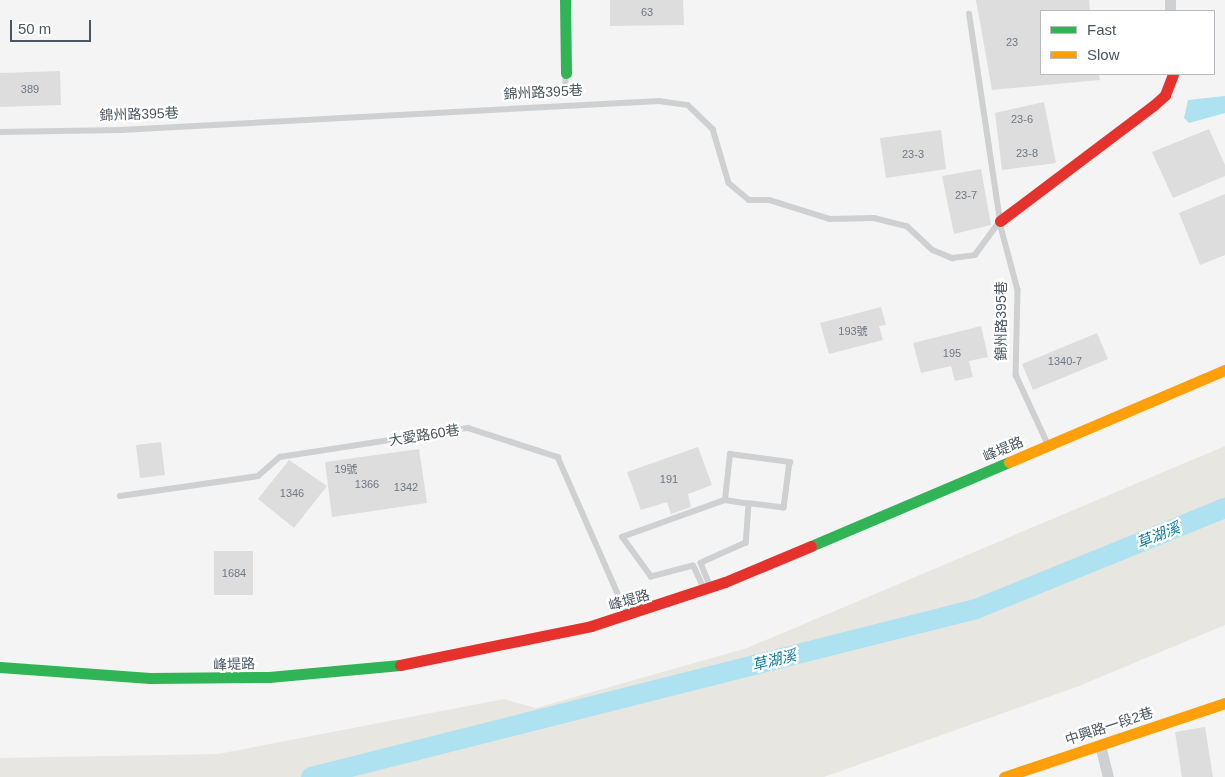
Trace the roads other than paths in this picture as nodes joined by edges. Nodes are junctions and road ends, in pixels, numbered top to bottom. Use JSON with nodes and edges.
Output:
{"nodes":[{"id":1,"x":565,"y":0,"type":"edge"},
{"id":2,"x":969,"y":14,"type":"dead end"},
{"id":3,"x":566,"y":73,"type":"joint"},
{"id":4,"x":1173,"y":75,"type":"edge"},
{"id":5,"x":566,"y":93,"type":"dead end"},
{"id":6,"x":0,"y":132,"type":"edge"},
{"id":7,"x":1000,"y":222,"type":"junction"},
{"id":8,"x":1225,"y":370,"type":"edge"},
{"id":9,"x":1049,"y":446,"type":"junction"},
{"id":10,"x":120,"y":496,"type":"dead end"},
{"id":11,"x":724,"y":500,"type":"junction"},
{"id":12,"x":749,"y":504,"type":"junction"},
{"id":13,"x":708,"y":588,"type":"junction"},
{"id":14,"x":627,"y":616,"type":"junction"},
{"id":15,"x":0,"y":666,"type":"edge"},
{"id":16,"x":1225,"y":703,"type":"edge"},
{"id":17,"x":1100,"y":744,"type":"junction"},
{"id":18,"x":1004,"y":777,"type":"edge"},
{"id":19,"x":1108,"y":777,"type":"edge"}],
"edges":[{"from":1,"to":3,"type":"street"},
{"from":2,"to":7,"type":"lane","name":"錦州路395巷"},
{"from":3,"to":5,"type":"lane"},
{"from":4,"to":7,"type":"street","name":"錦州路395巷"},
{"from":6,"to":7,"type":"lane","name":"錦州路395巷"},
{"from":7,"to":9,"type":"lane","name":"錦州路395巷"},
{"from":8,"to":9,"type":"street","name":"峰堤路"},
{"from":9,"to":13,"type":"street","name":"峰堤路"},
{"from":10,"to":14,"type":"lane","name":"大愛路60巷"},
{"from":11,"to":12,"type":"lane"},
{"from":11,"to":12,"type":"lane"},
{"from":11,"to":13,"type":"lane"},
{"from":12,"to":13,"type":"lane"},
{"from":13,"to":14,"type":"street","name":"峰堤路"},
{"from":14,"to":15,"type":"street","name":"峰堤路"},
{"from":16,"to":17,"type":"street","name":"中興路一段2巷"},
{"from":17,"to":18,"type":"street","name":"中興路一段2巷"},
{"from":17,"to":19,"type":"street"}]}
